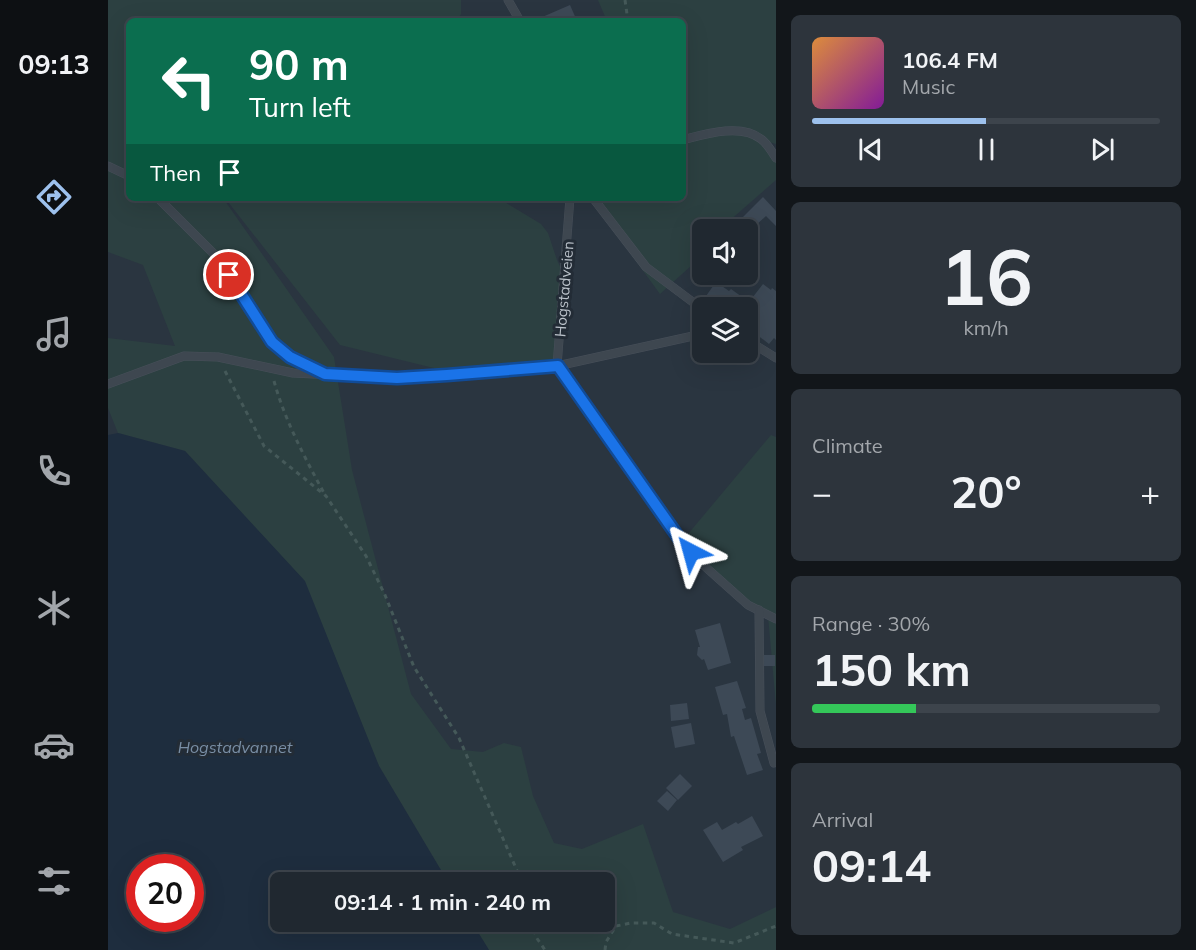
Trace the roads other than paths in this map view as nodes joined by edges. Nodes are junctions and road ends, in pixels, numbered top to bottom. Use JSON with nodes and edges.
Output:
{"nodes":[{"id":1,"x":508,"y":0,"type":"edge"},
{"id":2,"x":518,"y":18,"type":"edge"},
{"id":3,"x":686,"y":139,"type":"edge"},
{"id":4,"x":776,"y":158,"type":"edge"},
{"id":5,"x":108,"y":166,"type":"edge"},
{"id":6,"x":126,"y":175,"type":"edge"},
{"id":7,"x":161,"y":201,"type":"edge"},
{"id":8,"x":570,"y":201,"type":"edge"},
{"id":9,"x":595,"y":201,"type":"edge"},
{"id":10,"x":692,"y":302,"type":"edge"},
{"id":11,"x":692,"y":336,"type":"edge"},
{"id":12,"x":758,"y":347,"type":"edge"},
{"id":13,"x":776,"y":358,"type":"edge"},
{"id":14,"x":558,"y":366,"type":"junction"},
{"id":15,"x":325,"y":374,"type":"junction"},
{"id":16,"x":108,"y":384,"type":"edge"},
{"id":17,"x":759,"y":610,"type":"junction"},
{"id":18,"x":776,"y":619,"type":"edge"},
{"id":19,"x":774,"y":763,"type":"dead end"}],
"edges":[{"from":1,"to":2,"type":"lane"},
{"from":3,"to":4,"type":"lane"},
{"from":5,"to":6,"type":"lane"},
{"from":7,"to":15,"type":"lane"},
{"from":8,"to":14,"type":"lane","name":"Hogstadveien"},
{"from":9,"to":10,"type":"lane"},
{"from":11,"to":14,"type":"lane"},
{"from":12,"to":13,"type":"lane"},
{"from":14,"to":15,"type":"lane"},
{"from":14,"to":17,"type":"lane"},
{"from":15,"to":16,"type":"lane"},
{"from":17,"to":18,"type":"lane"},
{"from":17,"to":19,"type":"lane"}]}
